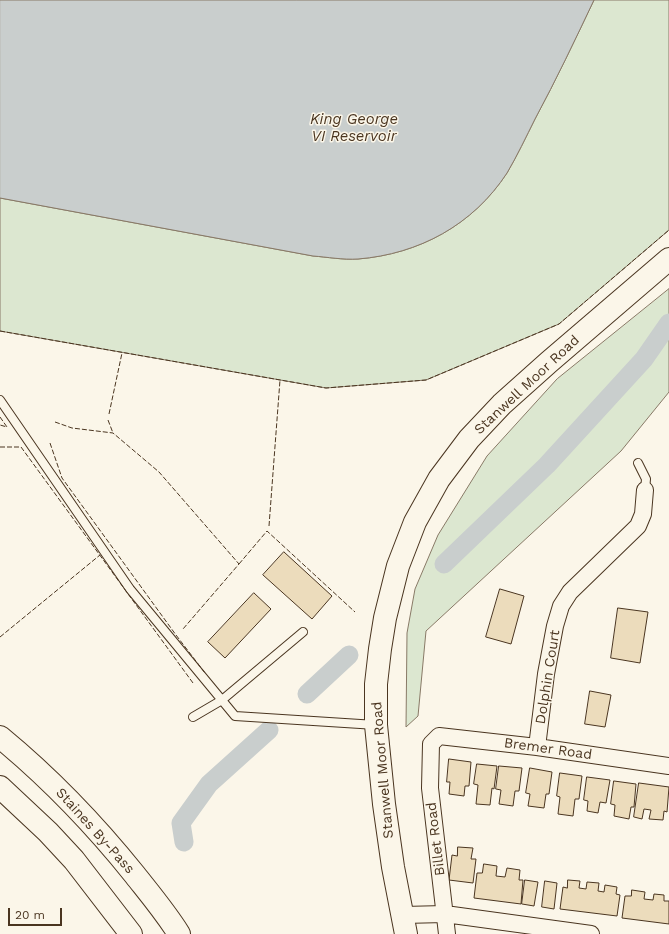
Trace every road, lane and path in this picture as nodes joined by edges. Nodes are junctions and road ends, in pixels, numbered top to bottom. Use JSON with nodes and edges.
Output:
{"nodes":[{"id":1,"x":669,"y":260,"type":"edge"},
{"id":2,"x":0,"y":400,"type":"edge"},
{"id":3,"x":638,"y":463,"type":"dead end"},
{"id":4,"x":645,"y":490,"type":"joint"},
{"id":5,"x":303,"y":632,"type":"dead end"},
{"id":6,"x":222,"y":700,"type":"junction"},
{"id":7,"x":193,"y":718,"type":"dead end"},
{"id":8,"x":376,"y":725,"type":"junction"},
{"id":9,"x":0,"y":737,"type":"edge"},
{"id":10,"x":431,"y":744,"type":"joint"},
{"id":11,"x":537,"y":747,"type":"junction"},
{"id":12,"x":669,"y":766,"type":"edge"},
{"id":13,"x":0,"y":787,"type":"edge"},
{"id":14,"x":445,"y":914,"type":"junction"},
{"id":15,"x":405,"y":924,"type":"edge"},
{"id":16,"x":131,"y":934,"type":"edge"},
{"id":17,"x":178,"y":934,"type":"edge"},
{"id":18,"x":447,"y":934,"type":"edge"},
{"id":19,"x":591,"y":934,"type":"edge"}],
"edges":[{"from":1,"to":8,"type":"main road","name":"Stanwell Moor Road"},
{"from":2,"to":6,"type":"lane"},
{"from":3,"to":4,"type":"lane"},
{"from":4,"to":11,"type":"street","name":"Dolphin Court"},
{"from":5,"to":6,"type":"lane"},
{"from":6,"to":7,"type":"lane"},
{"from":6,"to":8,"type":"lane"},
{"from":8,"to":15,"type":"main road","name":"Stanwell Moor Road"},
{"from":9,"to":17,"type":"main road","name":"Staines By-Pass"},
{"from":10,"to":11,"type":"street","name":"Bremer Road"},
{"from":10,"to":14,"type":"street","name":"Billet Road"},
{"from":11,"to":12,"type":"street","name":"Bremer Road"},
{"from":13,"to":16,"type":"main road"},
{"from":14,"to":15,"type":"street"},
{"from":14,"to":18,"type":"street","name":"Billet Road"},
{"from":14,"to":19,"type":"street"}]}
